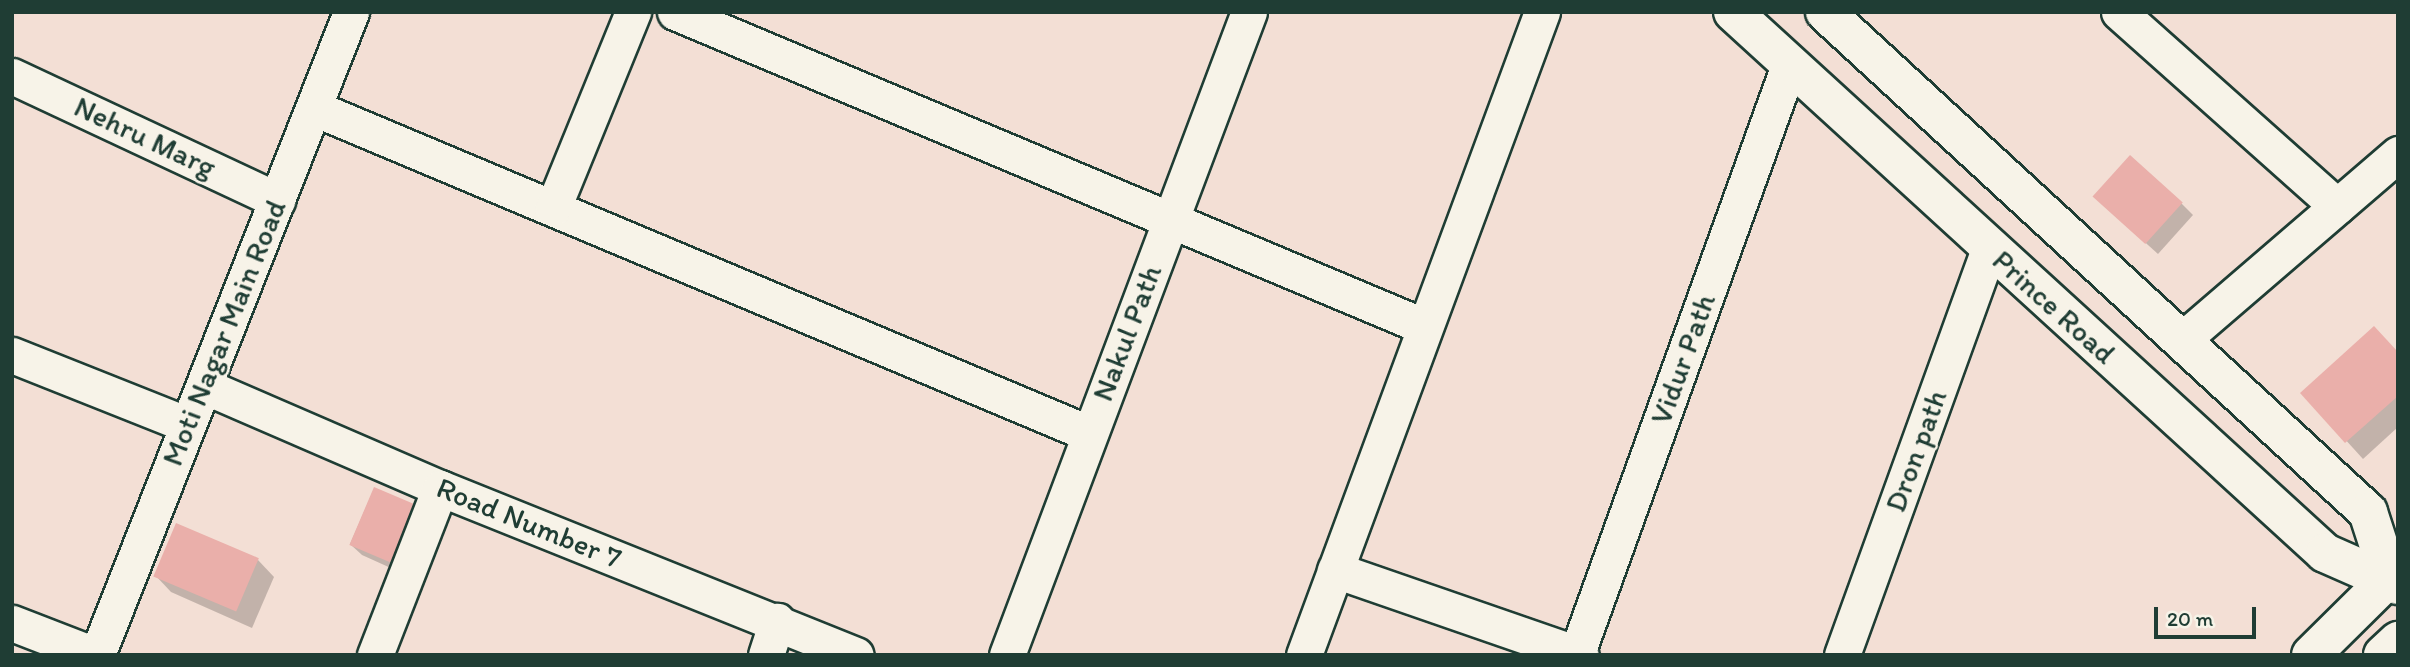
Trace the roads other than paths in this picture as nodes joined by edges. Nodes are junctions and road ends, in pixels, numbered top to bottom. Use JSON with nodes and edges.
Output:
{"nodes":[{"id":1,"x":351,"y":12,"type":"edge"},
{"id":2,"x":633,"y":12,"type":"edge"},
{"id":3,"x":675,"y":12,"type":"edge"},
{"id":4,"x":1249,"y":12,"type":"edge"},
{"id":5,"x":1542,"y":12,"type":"edge"},
{"id":6,"x":1734,"y":12,"type":"edge"},
{"id":7,"x":1826,"y":12,"type":"edge"},
{"id":8,"x":2119,"y":12,"type":"edge"},
{"id":9,"x":1789,"y":65,"type":"junction"},
{"id":10,"x":12,"y":76,"type":"edge"},
{"id":11,"x":314,"y":108,"type":"junction"},
{"id":12,"x":2398,"y":154,"type":"edge"},
{"id":13,"x":277,"y":200,"type":"junction"},
{"id":14,"x":2337,"y":206,"type":"junction"},
{"id":15,"x":553,"y":208,"type":"junction"},
{"id":16,"x":1172,"y":218,"type":"junction"},
{"id":17,"x":1989,"y":248,"type":"junction"},
{"id":18,"x":1423,"y":326,"type":"junction"},
{"id":19,"x":2183,"y":339,"type":"junction"},
{"id":20,"x":12,"y":355,"type":"edge"},
{"id":21,"x":204,"y":386,"type":"junction"},
{"id":22,"x":188,"y":425,"type":"junction"},
{"id":23,"x":1088,"y":433,"type":"junction"},
{"id":24,"x":440,"y":488,"type":"junction"},
{"id":25,"x":1335,"y":570,"type":"junction"},
{"id":26,"x":2395,"y":577,"type":"edge"},
{"id":27,"x":777,"y":621,"type":"junction"},
{"id":28,"x":12,"y":623,"type":"edge"},
{"id":29,"x":2398,"y":641,"type":"edge"},
{"id":30,"x":1579,"y":654,"type":"edge"},
{"id":31,"x":96,"y":655,"type":"edge"},
{"id":32,"x":375,"y":655,"type":"edge"},
{"id":33,"x":766,"y":655,"type":"edge"},
{"id":34,"x":856,"y":655,"type":"edge"},
{"id":35,"x":1007,"y":655,"type":"edge"},
{"id":36,"x":1304,"y":655,"type":"edge"},
{"id":37,"x":1842,"y":655,"type":"edge"},
{"id":38,"x":2311,"y":655,"type":"edge"},
{"id":39,"x":2383,"y":655,"type":"edge"}],
"edges":[{"from":1,"to":11,"type":"street","name":"Moti Nagar Main Road"},
{"from":2,"to":15,"type":"street"},
{"from":3,"to":16,"type":"street"},
{"from":4,"to":16,"type":"street","name":"Nakul Path"},
{"from":5,"to":18,"type":"street"},
{"from":6,"to":9,"type":"street","name":"Prince Road"},
{"from":7,"to":19,"type":"street"},
{"from":8,"to":14,"type":"street"},
{"from":9,"to":17,"type":"street","name":"Prince Road"},
{"from":9,"to":30,"type":"street","name":"Vidur Path"},
{"from":10,"to":13,"type":"street","name":"Nehru Marg"},
{"from":11,"to":13,"type":"street","name":"Moti Nagar Main Road"},
{"from":11,"to":15,"type":"street"},
{"from":12,"to":14,"type":"street"},
{"from":13,"to":21,"type":"street","name":"Moti Nagar Main Road"},
{"from":14,"to":19,"type":"street"},
{"from":15,"to":23,"type":"street"},
{"from":16,"to":18,"type":"street"},
{"from":16,"to":23,"type":"street","name":"Nakul Path"},
{"from":17,"to":26,"type":"street","name":"Prince Road"},
{"from":17,"to":37,"type":"street","name":"Dron path"},
{"from":18,"to":25,"type":"street"},
{"from":19,"to":26,"type":"street"},
{"from":20,"to":22,"type":"street"},
{"from":21,"to":22,"type":"street","name":"Moti Nagar Main Road"},
{"from":21,"to":24,"type":"street","name":"Road Number 7"},
{"from":22,"to":31,"type":"street","name":"Moti Nagar Main Road"},
{"from":23,"to":35,"type":"street","name":"Nakul Path"},
{"from":24,"to":27,"type":"street","name":"Road Number 7"},
{"from":24,"to":32,"type":"street"},
{"from":25,"to":30,"type":"street"},
{"from":25,"to":36,"type":"street"},
{"from":26,"to":38,"type":"street"},
{"from":27,"to":33,"type":"street"},
{"from":27,"to":34,"type":"street","name":"Road Number 7"},
{"from":28,"to":31,"type":"street"},
{"from":29,"to":39,"type":"street"}]}
